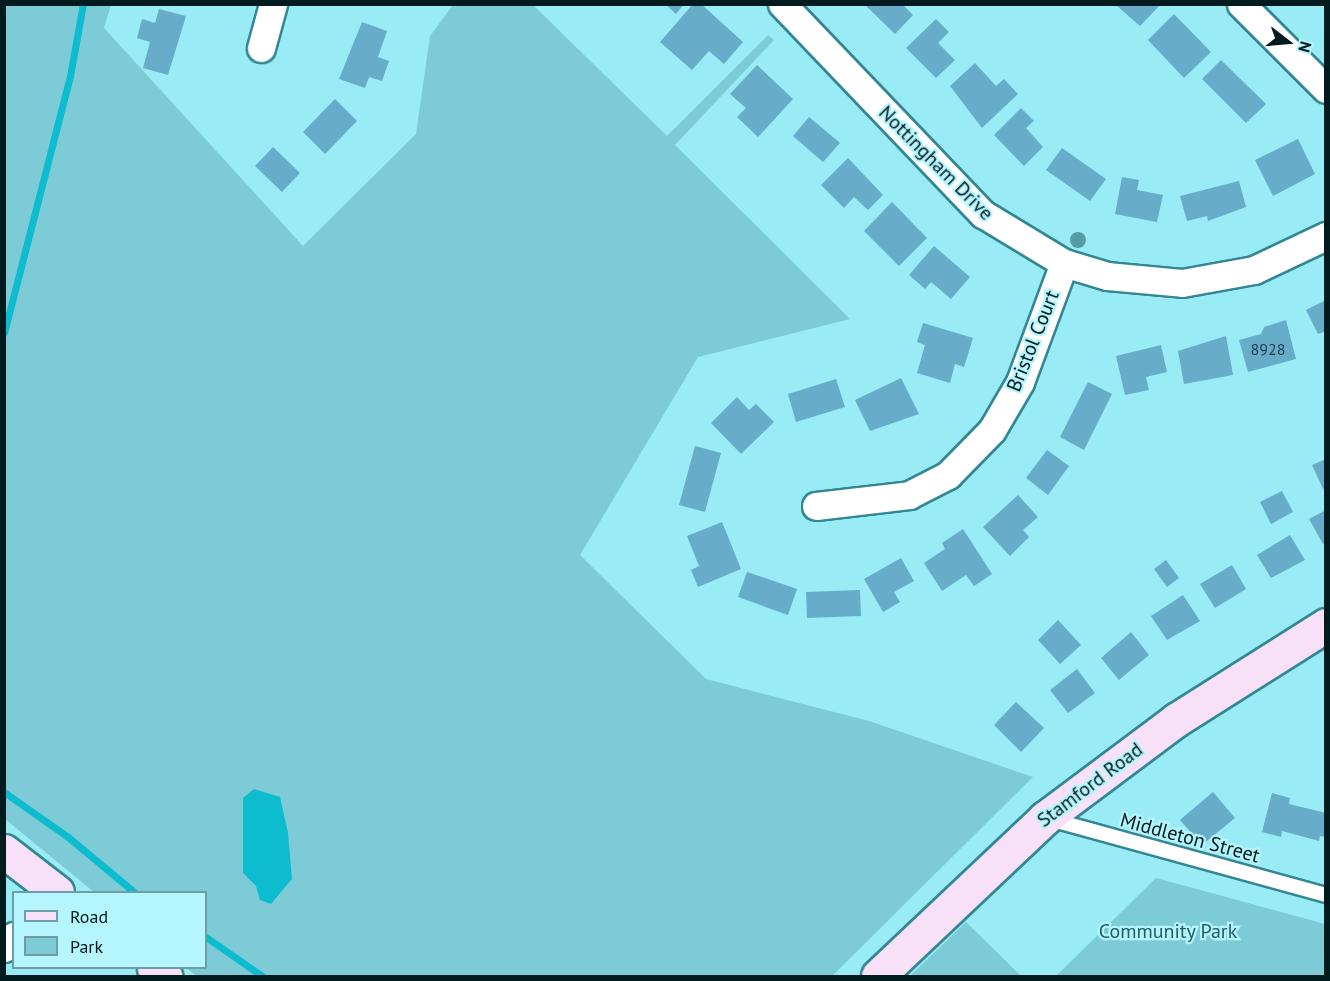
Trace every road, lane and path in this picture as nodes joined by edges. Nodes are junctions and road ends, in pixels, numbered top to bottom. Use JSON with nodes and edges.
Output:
{"nodes":[{"id":1,"x":273,"y":4,"type":"edge"},
{"id":2,"x":782,"y":4,"type":"edge"},
{"id":3,"x":1240,"y":4,"type":"edge"},
{"id":4,"x":261,"y":48,"type":"dead end"},
{"id":5,"x":1326,"y":89,"type":"edge"},
{"id":6,"x":1326,"y":236,"type":"edge"},
{"id":7,"x":1064,"y":263,"type":"junction"},
{"id":8,"x":816,"y":506,"type":"dead end"},
{"id":9,"x":1326,"y":625,"type":"edge"},
{"id":10,"x":1045,"y":818,"type":"junction"},
{"id":11,"x":4,"y":851,"type":"edge"},
{"id":12,"x":50,"y":890,"type":"edge"},
{"id":13,"x":1326,"y":895,"type":"edge"},
{"id":14,"x":878,"y":976,"type":"edge"}],
"edges":[{"from":1,"to":4,"type":"street"},
{"from":2,"to":7,"type":"street","name":"Nottingham Drive"},
{"from":3,"to":5,"type":"street"},
{"from":6,"to":7,"type":"street","name":"Nottingham Drive"},
{"from":7,"to":8,"type":"street","name":"Bristol Court"},
{"from":9,"to":10,"type":"street","name":"Stamford Road"},
{"from":10,"to":13,"type":"lane","name":"Middleton Street"},
{"from":10,"to":14,"type":"street","name":"Stamford Road"},
{"from":11,"to":12,"type":"street"}]}
